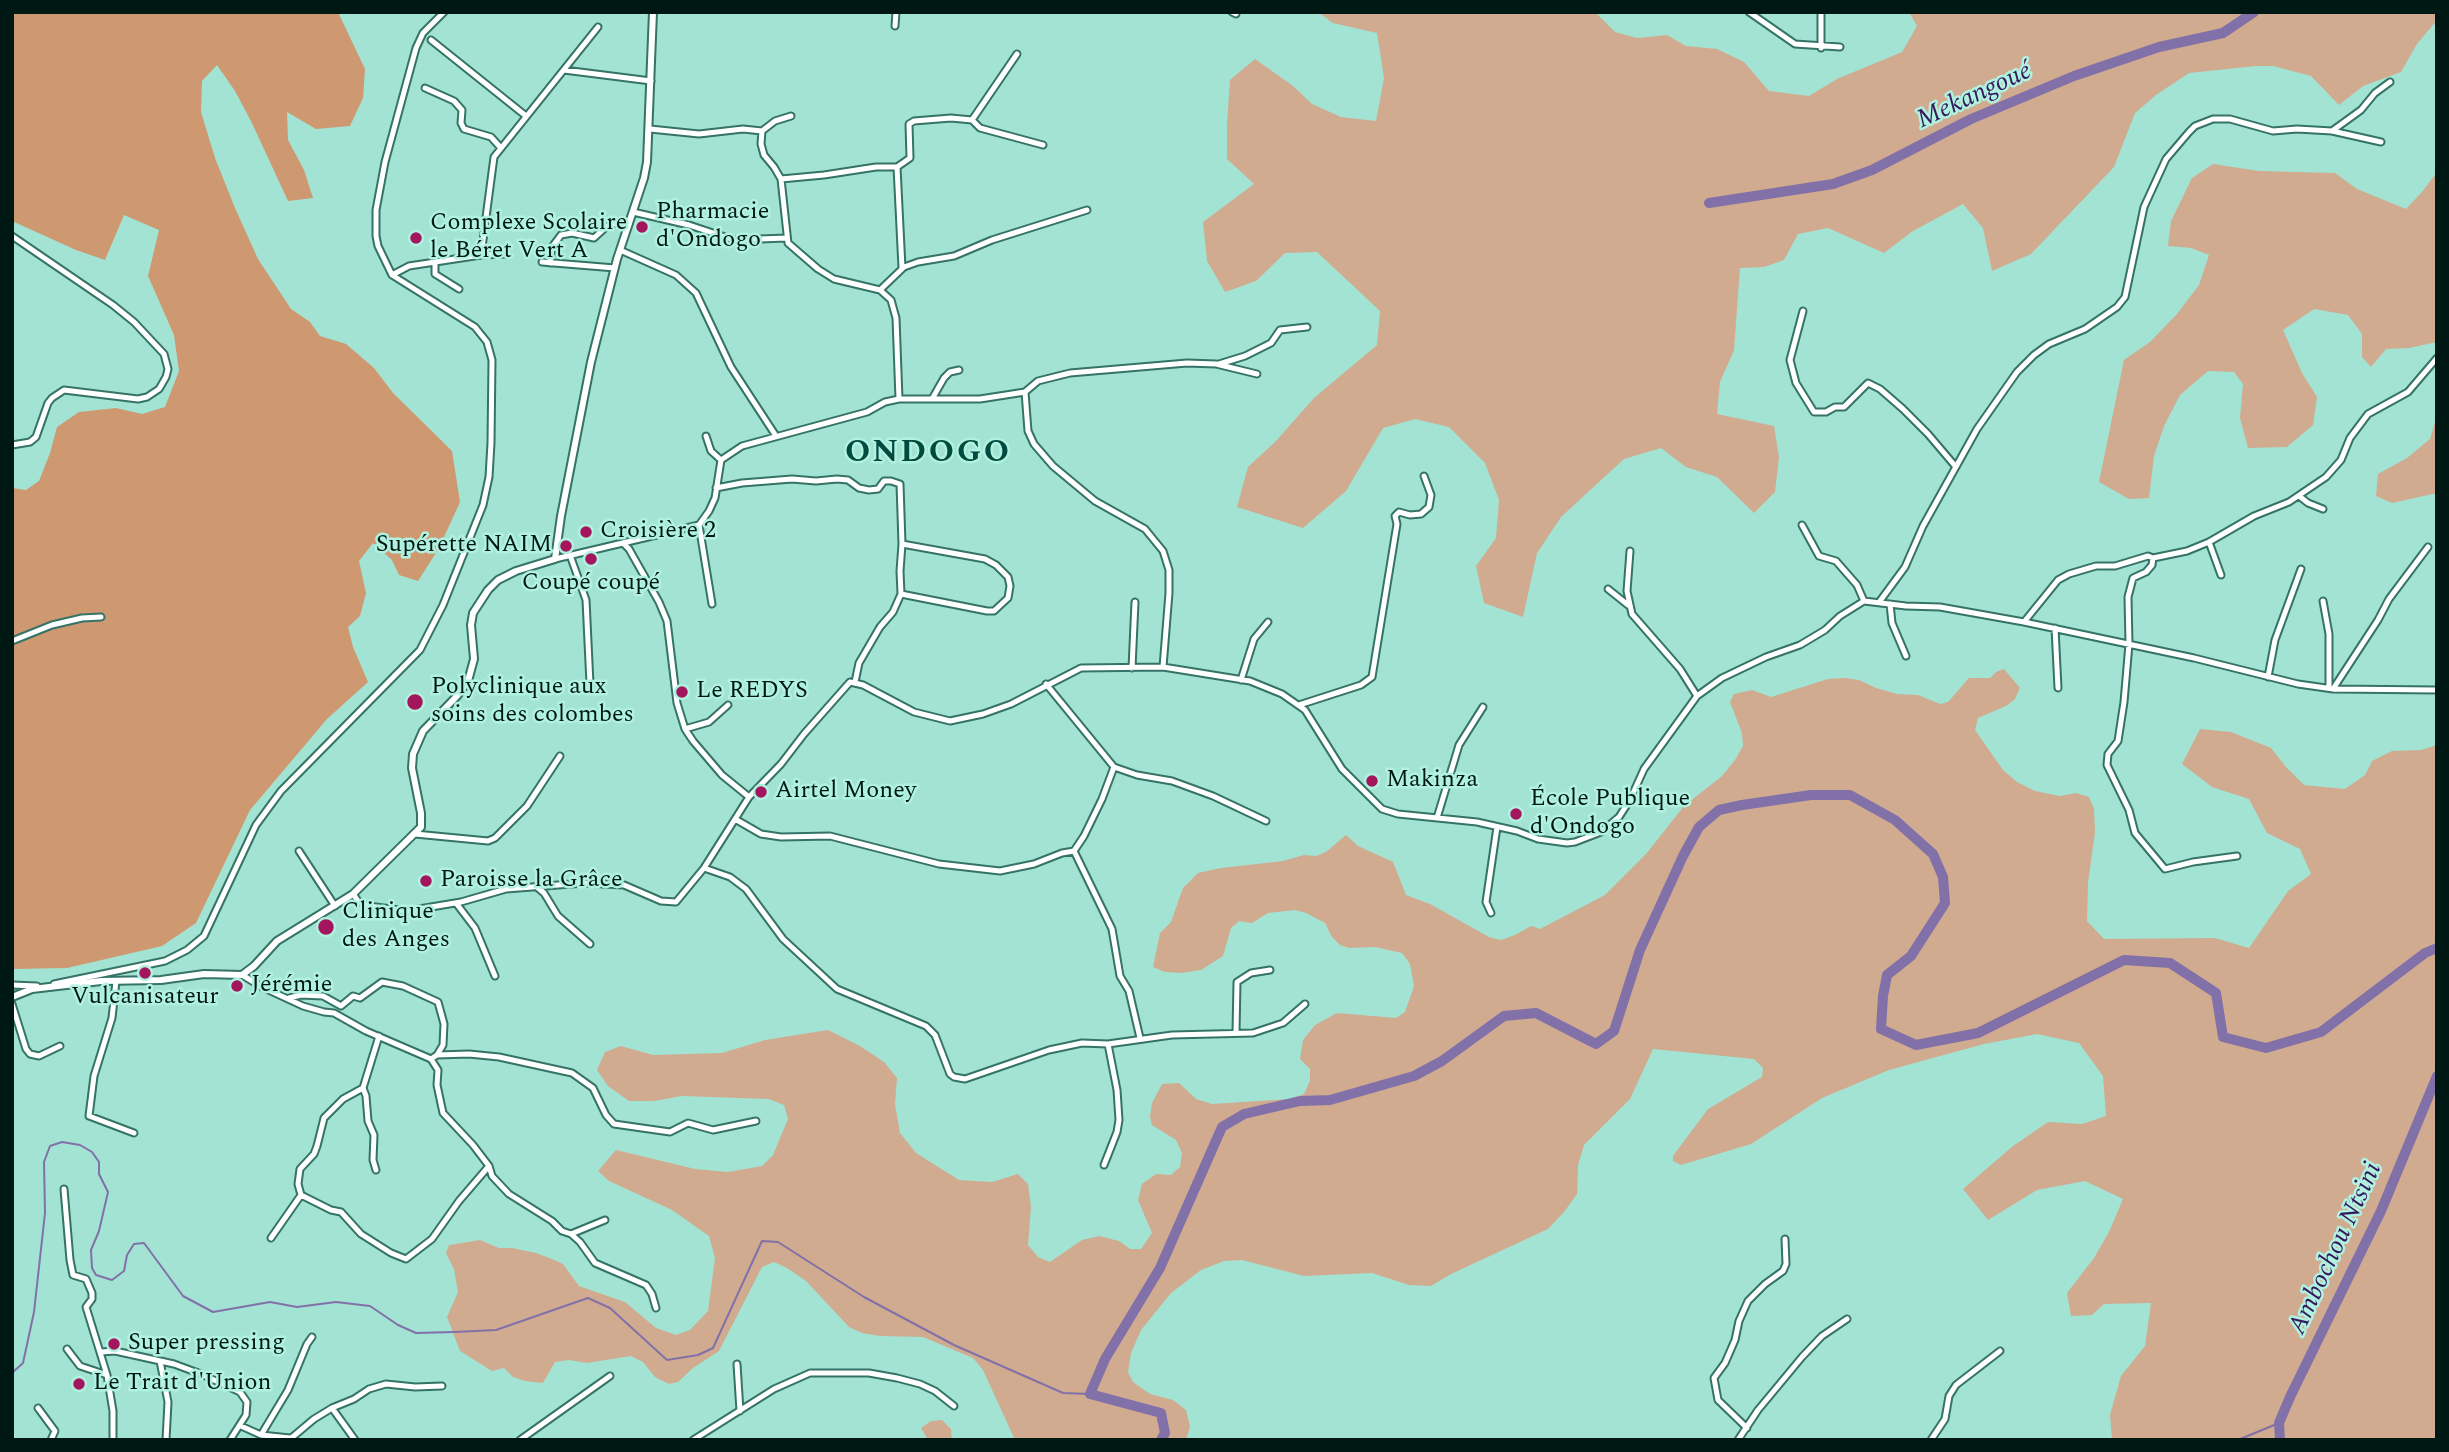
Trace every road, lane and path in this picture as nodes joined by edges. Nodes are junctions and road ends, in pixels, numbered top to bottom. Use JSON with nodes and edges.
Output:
{"nodes":[{"id":1,"x":444,"y":12,"type":"edge"},
{"id":2,"x":653,"y":12,"type":"edge"},
{"id":3,"x":896,"y":12,"type":"edge"},
{"id":4,"x":1749,"y":12,"type":"edge"},
{"id":5,"x":1821,"y":12,"type":"edge"},
{"id":6,"x":895,"y":26,"type":"dead end"},
{"id":7,"x":598,"y":27,"type":"dead end"},
{"id":8,"x":431,"y":40,"type":"dead end"},
{"id":9,"x":1840,"y":47,"type":"dead end"},
{"id":10,"x":1821,"y":48,"type":"junction"},
{"id":11,"x":1017,"y":54,"type":"dead end"},
{"id":12,"x":564,"y":71,"type":"junction"},
{"id":13,"x":651,"y":81,"type":"junction"},
{"id":14,"x":2390,"y":82,"type":"dead end"},
{"id":15,"x":425,"y":88,"type":"dead end"},
{"id":16,"x":526,"y":116,"type":"junction"},
{"id":17,"x":791,"y":116,"type":"dead end"},
{"id":18,"x":972,"y":120,"type":"junction"},
{"id":19,"x":650,"y":129,"type":"junction"},
{"id":20,"x":762,"y":131,"type":"junction"},
{"id":21,"x":2332,"y":131,"type":"junction"},
{"id":22,"x":2381,"y":142,"type":"dead end"},
{"id":23,"x":1043,"y":145,"type":"dead end"},
{"id":24,"x":500,"y":148,"type":"junction"},
{"id":25,"x":897,"y":167,"type":"junction"},
{"id":26,"x":780,"y":179,"type":"junction"},
{"id":27,"x":1087,"y":210,"type":"dead end"},
{"id":28,"x":634,"y":212,"type":"junction"},
{"id":29,"x":629,"y":224,"type":"junction"},
{"id":30,"x":12,"y":236,"type":"edge"},
{"id":31,"x":786,"y":238,"type":"junction"},
{"id":32,"x":620,"y":250,"type":"junction"},
{"id":33,"x":505,"y":254,"type":"dead end"},
{"id":34,"x":481,"y":255,"type":"junction"},
{"id":35,"x":542,"y":262,"type":"dead end"},
{"id":36,"x":435,"y":263,"type":"junction"},
{"id":37,"x":550,"y":263,"type":"junction"},
{"id":38,"x":615,"y":268,"type":"junction"},
{"id":39,"x":902,"y":268,"type":"junction"},
{"id":40,"x":392,"y":275,"type":"junction"},
{"id":41,"x":459,"y":289,"type":"dead end"},
{"id":42,"x":880,"y":290,"type":"junction"},
{"id":43,"x":1804,"y":311,"type":"dead end"},
{"id":44,"x":1307,"y":327,"type":"dead end"},
{"id":45,"x":2437,"y":358,"type":"edge"},
{"id":46,"x":1216,"y":364,"type":"junction"},
{"id":47,"x":959,"y":370,"type":"dead end"},
{"id":48,"x":1257,"y":374,"type":"dead end"},
{"id":49,"x":1025,"y":392,"type":"junction"},
{"id":50,"x":899,"y":399,"type":"junction"},
{"id":51,"x":932,"y":399,"type":"junction"},
{"id":52,"x":706,"y":436,"type":"dead end"},
{"id":53,"x":776,"y":436,"type":"junction"},
{"id":54,"x":12,"y":445,"type":"edge"},
{"id":55,"x":721,"y":460,"type":"junction"},
{"id":56,"x":1956,"y":467,"type":"junction"},
{"id":57,"x":1424,"y":476,"type":"dead end"},
{"id":58,"x":716,"y":488,"type":"junction"},
{"id":59,"x":2299,"y":496,"type":"junction"},
{"id":60,"x":2323,"y":509,"type":"dead end"},
{"id":61,"x":699,"y":525,"type":"junction"},
{"id":62,"x":1802,"y":525,"type":"dead end"},
{"id":63,"x":2209,"y":542,"type":"junction"},
{"id":64,"x":624,"y":544,"type":"junction"},
{"id":65,"x":902,"y":544,"type":"junction"},
{"id":66,"x":2428,"y":547,"type":"dead end"},
{"id":67,"x":1630,"y":551,"type":"dead end"},
{"id":68,"x":570,"y":555,"type":"junction"},
{"id":69,"x":2154,"y":558,"type":"junction"},
{"id":70,"x":555,"y":559,"type":"junction"},
{"id":71,"x":2301,"y":569,"type":"dead end"},
{"id":72,"x":2221,"y":575,"type":"dead end"},
{"id":73,"x":1608,"y":589,"type":"dead end"},
{"id":74,"x":901,"y":594,"type":"junction"},
{"id":75,"x":1864,"y":601,"type":"junction"},
{"id":76,"x":1880,"y":601,"type":"junction"},
{"id":77,"x":2323,"y":601,"type":"dead end"},
{"id":78,"x":1135,"y":602,"type":"dead end"},
{"id":79,"x":712,"y":604,"type":"dead end"},
{"id":80,"x":1890,"y":604,"type":"junction"},
{"id":81,"x":1628,"y":606,"type":"junction"},
{"id":82,"x":101,"y":617,"type":"dead end"},
{"id":83,"x":1268,"y":622,"type":"dead end"},
{"id":84,"x":2024,"y":622,"type":"junction"},
{"id":85,"x":2055,"y":628,"type":"junction"},
{"id":86,"x":12,"y":640,"type":"edge"},
{"id":87,"x":2129,"y":644,"type":"junction"},
{"id":88,"x":1906,"y":656,"type":"dead end"},
{"id":89,"x":1163,"y":667,"type":"junction"},
{"id":90,"x":1132,"y":668,"type":"junction"},
{"id":91,"x":2268,"y":677,"type":"junction"},
{"id":92,"x":1241,"y":680,"type":"junction"},
{"id":93,"x":855,"y":682,"type":"junction"},
{"id":94,"x":590,"y":684,"type":"dead end"},
{"id":95,"x":1046,"y":684,"type":"junction"},
{"id":96,"x":2058,"y":688,"type":"dead end"},
{"id":97,"x":2331,"y":688,"type":"junction"},
{"id":98,"x":2437,"y":690,"type":"edge"},
{"id":99,"x":1697,"y":696,"type":"junction"},
{"id":100,"x":728,"y":705,"type":"dead end"},
{"id":101,"x":1299,"y":705,"type":"junction"},
{"id":102,"x":1483,"y":707,"type":"dead end"},
{"id":103,"x":685,"y":729,"type":"junction"},
{"id":104,"x":559,"y":756,"type":"dead end"},
{"id":105,"x":1114,"y":767,"type":"junction"},
{"id":106,"x":749,"y":797,"type":"junction"},
{"id":107,"x":1437,"y":818,"type":"junction"},
{"id":108,"x":735,"y":819,"type":"junction"},
{"id":109,"x":1266,"y":821,"type":"dead end"},
{"id":110,"x":1497,"y":827,"type":"junction"},
{"id":111,"x":415,"y":834,"type":"junction"},
{"id":112,"x":299,"y":851,"type":"dead end"},
{"id":113,"x":1074,"y":851,"type":"junction"},
{"id":114,"x":1062,"y":853,"type":"junction"},
{"id":115,"x":2237,"y":856,"type":"dead end"},
{"id":116,"x":704,"y":868,"type":"junction"},
{"id":117,"x":1082,"y":868,"type":"junction"},
{"id":118,"x":537,"y":887,"type":"junction"},
{"id":119,"x":353,"y":894,"type":"junction"},
{"id":120,"x":456,"y":903,"type":"junction"},
{"id":121,"x":335,"y":906,"type":"junction"},
{"id":122,"x":1491,"y":913,"type":"dead end"},
{"id":123,"x":590,"y":944,"type":"dead end"},
{"id":124,"x":1270,"y":970,"type":"dead end"},
{"id":125,"x":242,"y":975,"type":"junction"},
{"id":126,"x":495,"y":976,"type":"dead end"},
{"id":127,"x":116,"y":981,"type":"junction"},
{"id":128,"x":12,"y":985,"type":"edge"},
{"id":129,"x":12,"y":997,"type":"edge"},
{"id":130,"x":289,"y":998,"type":"junction"},
{"id":131,"x":12,"y":1004,"type":"edge"},
{"id":132,"x":1306,"y":1004,"type":"dead end"},
{"id":133,"x":1236,"y":1033,"type":"junction"},
{"id":134,"x":379,"y":1036,"type":"junction"},
{"id":135,"x":1140,"y":1038,"type":"junction"},
{"id":136,"x":1108,"y":1044,"type":"junction"},
{"id":137,"x":60,"y":1046,"type":"dead end"},
{"id":138,"x":434,"y":1057,"type":"junction"},
{"id":139,"x":363,"y":1087,"type":"junction"},
{"id":140,"x":756,"y":1121,"type":"dead end"},
{"id":141,"x":134,"y":1133,"type":"dead end"},
{"id":142,"x":1104,"y":1165,"type":"dead end"},
{"id":143,"x":489,"y":1166,"type":"junction"},
{"id":144,"x":376,"y":1170,"type":"dead end"},
{"id":145,"x":64,"y":1189,"type":"dead end"},
{"id":146,"x":301,"y":1195,"type":"junction"},
{"id":147,"x":604,"y":1220,"type":"dead end"},
{"id":148,"x":572,"y":1234,"type":"junction"},
{"id":149,"x":271,"y":1238,"type":"dead end"},
{"id":150,"x":1785,"y":1240,"type":"dead end"},
{"id":151,"x":656,"y":1308,"type":"dead end"},
{"id":152,"x":1847,"y":1319,"type":"dead end"},
{"id":153,"x":312,"y":1337,"type":"dead end"},
{"id":154,"x":67,"y":1349,"type":"dead end"},
{"id":155,"x":2000,"y":1351,"type":"dead end"},
{"id":156,"x":101,"y":1352,"type":"junction"},
{"id":157,"x":160,"y":1361,"type":"junction"},
{"id":158,"x":737,"y":1364,"type":"dead end"},
{"id":159,"x":107,"y":1375,"type":"junction"},
{"id":160,"x":610,"y":1376,"type":"dead end"},
{"id":161,"x":442,"y":1386,"type":"dead end"},
{"id":162,"x":954,"y":1406,"type":"dead end"},
{"id":163,"x":38,"y":1408,"type":"dead end"},
{"id":164,"x":332,"y":1408,"type":"junction"},
{"id":165,"x":740,"y":1411,"type":"junction"},
{"id":166,"x":241,"y":1426,"type":"junction"},
{"id":167,"x":1747,"y":1428,"type":"junction"},
{"id":168,"x":261,"y":1435,"type":"junction"},
{"id":169,"x":289,"y":1439,"type":"edge"},
{"id":170,"x":51,"y":1440,"type":"edge"},
{"id":171,"x":113,"y":1440,"type":"edge"},
{"id":172,"x":166,"y":1440,"type":"edge"},
{"id":173,"x":230,"y":1440,"type":"edge"},
{"id":174,"x":355,"y":1440,"type":"edge"},
{"id":175,"x":520,"y":1440,"type":"edge"},
{"id":176,"x":693,"y":1440,"type":"edge"},
{"id":177,"x":1738,"y":1440,"type":"edge"},
{"id":178,"x":1931,"y":1440,"type":"edge"}],
"edges":[{"from":1,"to":40,"type":"street"},
{"from":2,"to":13,"type":"street"},
{"from":3,"to":6,"type":"street"},
{"from":4,"to":10,"type":"street"},
{"from":5,"to":10,"type":"street"},
{"from":7,"to":12,"type":"street"},
{"from":8,"to":16,"type":"street"},
{"from":9,"to":10,"type":"street"},
{"from":11,"to":18,"type":"street"},
{"from":12,"to":13,"type":"street"},
{"from":12,"to":16,"type":"street"},
{"from":13,"to":19,"type":"street"},
{"from":14,"to":21,"type":"street"},
{"from":15,"to":24,"type":"street"},
{"from":16,"to":24,"type":"street"},
{"from":17,"to":20,"type":"street"},
{"from":18,"to":23,"type":"street"},
{"from":18,"to":25,"type":"street"},
{"from":19,"to":20,"type":"street"},
{"from":19,"to":28,"type":"street"},
{"from":20,"to":26,"type":"street"},
{"from":21,"to":22,"type":"street"},
{"from":21,"to":56,"type":"street"},
{"from":24,"to":34,"type":"street"},
{"from":25,"to":26,"type":"street"},
{"from":25,"to":39,"type":"street"},
{"from":26,"to":31,"type":"street"},
{"from":27,"to":39,"type":"street"},
{"from":28,"to":29,"type":"street"},
{"from":28,"to":31,"type":"street"},
{"from":29,"to":32,"type":"street"},
{"from":29,"to":37,"type":"street"},
{"from":30,"to":54,"type":"street"},
{"from":31,"to":42,"type":"street"},
{"from":32,"to":38,"type":"street"},
{"from":32,"to":53,"type":"street"},
{"from":33,"to":34,"type":"street"},
{"from":34,"to":36,"type":"street"},
{"from":35,"to":37,"type":"street"},
{"from":36,"to":40,"type":"street"},
{"from":36,"to":41,"type":"street"},
{"from":37,"to":38,"type":"street"},
{"from":38,"to":70,"type":"street"},
{"from":39,"to":42,"type":"street"},
{"from":40,"to":128,"type":"street"},
{"from":42,"to":50,"type":"street"},
{"from":43,"to":56,"type":"street"},
{"from":44,"to":46,"type":"street"},
{"from":45,"to":59,"type":"street"},
{"from":46,"to":48,"type":"street"},
{"from":46,"to":49,"type":"street"},
{"from":47,"to":51,"type":"street"},
{"from":49,"to":51,"type":"street"},
{"from":49,"to":89,"type":"street"},
{"from":50,"to":51,"type":"street"},
{"from":50,"to":53,"type":"street"},
{"from":52,"to":55,"type":"street"},
{"from":53,"to":55,"type":"street"},
{"from":55,"to":58,"type":"street"},
{"from":56,"to":76,"type":"street"},
{"from":57,"to":101,"type":"street"},
{"from":58,"to":61,"type":"street"},
{"from":58,"to":65,"type":"street"},
{"from":59,"to":60,"type":"street"},
{"from":59,"to":63,"type":"street"},
{"from":61,"to":64,"type":"street"},
{"from":61,"to":79,"type":"street"},
{"from":62,"to":75,"type":"street"},
{"from":63,"to":69,"type":"street"},
{"from":63,"to":72,"type":"street"},
{"from":64,"to":68,"type":"street"},
{"from":64,"to":103,"type":"street"},
{"from":65,"to":74,"type":"street"},
{"from":65,"to":74,"type":"street"},
{"from":66,"to":97,"type":"street"},
{"from":67,"to":81,"type":"street"},
{"from":68,"to":70,"type":"street"},
{"from":68,"to":94,"type":"street"},
{"from":69,"to":84,"type":"street"},
{"from":69,"to":87,"type":"street"},
{"from":70,"to":111,"type":"street"},
{"from":71,"to":91,"type":"street"},
{"from":73,"to":81,"type":"street"},
{"from":74,"to":93,"type":"street"},
{"from":75,"to":76,"type":"street"},
{"from":75,"to":99,"type":"street"},
{"from":76,"to":80,"type":"street"},
{"from":77,"to":97,"type":"street"},
{"from":78,"to":90,"type":"street"},
{"from":80,"to":84,"type":"street"},
{"from":80,"to":88,"type":"street"},
{"from":81,"to":99,"type":"street"},
{"from":82,"to":86,"type":"street"},
{"from":83,"to":92,"type":"street"},
{"from":84,"to":85,"type":"street"},
{"from":85,"to":87,"type":"street"},
{"from":85,"to":96,"type":"street"},
{"from":87,"to":91,"type":"street"},
{"from":87,"to":115,"type":"street"},
{"from":89,"to":90,"type":"street"},
{"from":89,"to":92,"type":"street"},
{"from":90,"to":95,"type":"street"},
{"from":91,"to":97,"type":"street"},
{"from":92,"to":101,"type":"street"},
{"from":93,"to":95,"type":"street"},
{"from":93,"to":106,"type":"street"},
{"from":95,"to":105,"type":"street"},
{"from":97,"to":98,"type":"street"},
{"from":99,"to":110,"type":"street"},
{"from":100,"to":103,"type":"street"},
{"from":101,"to":107,"type":"street"},
{"from":102,"to":107,"type":"street"},
{"from":103,"to":106,"type":"street"},
{"from":104,"to":111,"type":"street"},
{"from":105,"to":109,"type":"street"},
{"from":105,"to":113,"type":"street"},
{"from":106,"to":108,"type":"street"},
{"from":107,"to":110,"type":"street"},
{"from":108,"to":114,"type":"street"},
{"from":108,"to":116,"type":"street"},
{"from":110,"to":122,"type":"street"},
{"from":111,"to":119,"type":"street"},
{"from":112,"to":121,"type":"street"},
{"from":113,"to":114,"type":"street"},
{"from":113,"to":117,"type":"street"},
{"from":114,"to":117,"type":"street"},
{"from":116,"to":118,"type":"street"},
{"from":116,"to":136,"type":"street"},
{"from":117,"to":135,"type":"street"},
{"from":118,"to":120,"type":"street"},
{"from":118,"to":123,"type":"street"},
{"from":119,"to":120,"type":"street"},
{"from":119,"to":121,"type":"street"},
{"from":120,"to":126,"type":"street"},
{"from":121,"to":125,"type":"street"},
{"from":124,"to":133,"type":"street"},
{"from":125,"to":127,"type":"street"},
{"from":125,"to":130,"type":"street"},
{"from":127,"to":129,"type":"street"},
{"from":127,"to":141,"type":"street"},
{"from":130,"to":134,"type":"street"},
{"from":130,"to":138,"type":"street"},
{"from":131,"to":137,"type":"street"},
{"from":132,"to":133,"type":"street"},
{"from":133,"to":135,"type":"street"},
{"from":134,"to":138,"type":"street"},
{"from":134,"to":139,"type":"street"},
{"from":135,"to":136,"type":"street"},
{"from":136,"to":142,"type":"street"},
{"from":138,"to":140,"type":"street"},
{"from":138,"to":143,"type":"street"},
{"from":139,"to":144,"type":"street"},
{"from":139,"to":146,"type":"street"},
{"from":143,"to":146,"type":"street"},
{"from":143,"to":148,"type":"street"},
{"from":145,"to":156,"type":"street"},
{"from":146,"to":149,"type":"street"},
{"from":147,"to":148,"type":"street"},
{"from":148,"to":151,"type":"street"},
{"from":150,"to":167,"type":"street"},
{"from":152,"to":167,"type":"street"},
{"from":153,"to":168,"type":"street"},
{"from":154,"to":159,"type":"street"},
{"from":155,"to":178,"type":"street"},
{"from":156,"to":157,"type":"street"},
{"from":156,"to":159,"type":"street"},
{"from":157,"to":166,"type":"street"},
{"from":157,"to":172,"type":"street"},
{"from":158,"to":165,"type":"street"},
{"from":159,"to":171,"type":"street"},
{"from":160,"to":175,"type":"street"},
{"from":161,"to":164,"type":"street"},
{"from":162,"to":165,"type":"street"},
{"from":163,"to":170,"type":"street"},
{"from":164,"to":169,"type":"street"},
{"from":164,"to":174,"type":"street"},
{"from":165,"to":176,"type":"street"},
{"from":166,"to":168,"type":"street"},
{"from":166,"to":173,"type":"street"},
{"from":167,"to":177,"type":"street"},
{"from":168,"to":169,"type":"street"}]}
